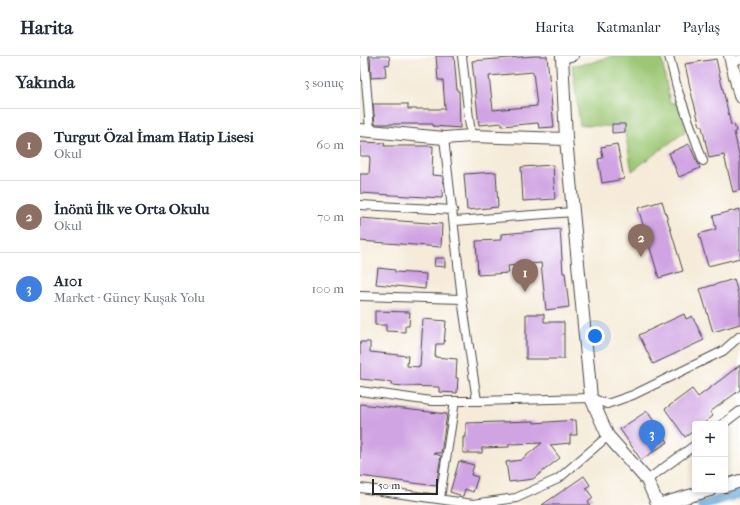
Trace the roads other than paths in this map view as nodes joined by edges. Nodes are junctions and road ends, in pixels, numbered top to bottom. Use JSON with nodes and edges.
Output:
{"nodes":[{"id":1,"x":364,"y":56,"type":"edge"},
{"id":2,"x":462,"y":56,"type":"edge"},
{"id":3,"x":669,"y":56,"type":"edge"},
{"id":4,"x":566,"y":57,"type":"edge"},
{"id":5,"x":734,"y":59,"type":"edge"},
{"id":6,"x":740,"y":96,"type":"edge"},
{"id":7,"x":365,"y":130,"type":"edge"},
{"id":8,"x":471,"y":136,"type":"junction"},
{"id":9,"x":444,"y":138,"type":"junction"},
{"id":10,"x":566,"y":139,"type":"junction"},
{"id":11,"x":703,"y":161,"type":"dead end"},
{"id":12,"x":360,"y":205,"type":"edge"},
{"id":13,"x":452,"y":210,"type":"junction"},
{"id":14,"x":573,"y":212,"type":"junction"},
{"id":15,"x":455,"y":221,"type":"junction"},
{"id":16,"x":360,"y":296,"type":"edge"},
{"id":17,"x":462,"y":299,"type":"junction"},
{"id":18,"x":740,"y":336,"type":"edge"},
{"id":19,"x":360,"y":391,"type":"edge"},
{"id":20,"x":591,"y":398,"type":"junction"},
{"id":21,"x":455,"y":401,"type":"junction"},
{"id":22,"x":477,"y":401,"type":"junction"},
{"id":23,"x":740,"y":411,"type":"edge"},
{"id":24,"x":727,"y":421,"type":"edge"},
{"id":25,"x":608,"y":436,"type":"junction"},
{"id":26,"x":692,"y":447,"type":"edge"},
{"id":27,"x":647,"y":480,"type":"junction"},
{"id":28,"x":740,"y":482,"type":"edge"},
{"id":29,"x":728,"y":485,"type":"edge"},
{"id":30,"x":360,"y":488,"type":"edge"},
{"id":31,"x":700,"y":493,"type":"edge"},
{"id":32,"x":440,"y":498,"type":"junction"},
{"id":33,"x":658,"y":505,"type":"edge"}],
"edges":[{"from":1,"to":7,"type":"street"},
{"from":2,"to":8,"type":"street"},
{"from":3,"to":11,"type":"street"},
{"from":4,"to":10,"type":"street"},
{"from":5,"to":6,"type":"street"},
{"from":7,"to":9,"type":"street"},
{"from":8,"to":9,"type":"street"},
{"from":8,"to":10,"type":"street"},
{"from":9,"to":13,"type":"street"},
{"from":10,"to":14,"type":"street"},
{"from":12,"to":13,"type":"street"},
{"from":13,"to":15,"type":"street"},
{"from":14,"to":15,"type":"street"},
{"from":14,"to":20,"type":"street"},
{"from":15,"to":17,"type":"street"},
{"from":16,"to":17,"type":"street"},
{"from":17,"to":22,"type":"street"},
{"from":18,"to":20,"type":"street"},
{"from":19,"to":21,"type":"street"},
{"from":20,"to":22,"type":"street"},
{"from":20,"to":25,"type":"street"},
{"from":21,"to":22,"type":"street"},
{"from":21,"to":32,"type":"street"},
{"from":23,"to":24,"type":"street"},
{"from":25,"to":27,"type":"street"},
{"from":25,"to":32,"type":"street"},
{"from":26,"to":27,"type":"street"},
{"from":27,"to":33,"type":"street"},
{"from":28,"to":29,"type":"street"},
{"from":30,"to":32,"type":"street"},
{"from":31,"to":33,"type":"street"}]}
